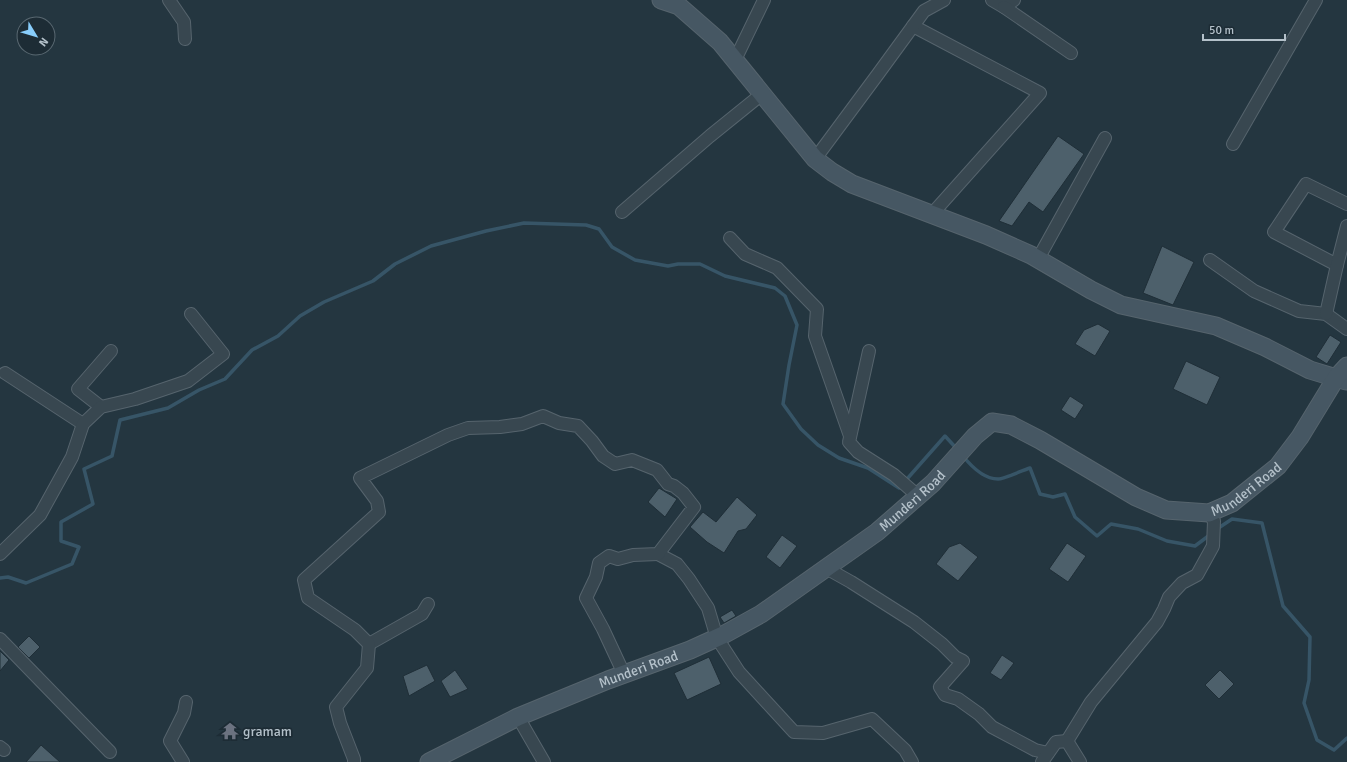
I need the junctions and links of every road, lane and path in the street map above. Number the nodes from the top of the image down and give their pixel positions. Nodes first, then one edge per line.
1 (169, 0) edge
2 (661, 0) edge
3 (764, 0) edge
4 (944, 0) edge
5 (992, 0) edge
6 (1316, 0) edge
7 (1009, 3) edge
8 (913, 26) junction
9 (185, 39) dead end
10 (1071, 53) dead end
11 (735, 60) junction
12 (762, 94) junction
13 (1105, 138) dead end
14 (1233, 144) dead end
15 (815, 159) junction
16 (1347, 204) edge
17 (622, 212) dead end
18 (932, 214) junction
19 (1347, 226) edge
20 (730, 238) dead end
21 (1038, 259) junction
22 (1210, 260) dead end
23 (1337, 264) junction
24 (191, 314) dead end
25 (1326, 314) junction
26 (1347, 329) edge
27 (111, 351) dead end
28 (869, 351) dead end
29 (5, 373) dead end
30 (1343, 375) edge
31 (101, 407) junction
32 (83, 424) junction
33 (850, 436) junction
34 (914, 492) junction
35 (1209, 513) junction
36 (0, 554) edge
37 (658, 554) junction
38 (826, 568) junction
39 (428, 604) dead end
40 (717, 638) junction
41 (0, 639) edge
42 (369, 644) junction
43 (624, 674) junction
44 (186, 702) dead end
45 (518, 717) junction
46 (1067, 741) junction
47 (110, 752) dead end
48 (1045, 758) edge
49 (183, 762) edge
50 (354, 762) edge
51 (429, 762) edge
52 (544, 762) edge
53 (912, 762) edge
54 (1080, 762) edge

1 - 9 street
2 - 11 main road
3 - 11 street
4 - 8 street
5 - 7 street
6 - 14 street
7 - 10 street
8 - 15 street
8 - 18 street
11 - 12 main road
12 - 15 main road
12 - 17 street
13 - 21 street
15 - 18 main road
16 - 23 street
18 - 21 main road
19 - 23 street
20 - 33 street
21 - 30 main road
22 - 25 street
23 - 25 street
24 - 31 street
25 - 26 street
27 - 31 street
28 - 33 street
29 - 32 street
30 - 35 main road, Munderi Road
31 - 32 street
32 - 36 street
33 - 34 street
34 - 35 main road, Munderi Road
34 - 38 main road, Munderi Road
35 - 46 street
37 - 40 street
37 - 42 street
37 - 43 street
38 - 40 main road, Munderi Road
38 - 48 street
39 - 42 street
40 - 43 main road, Munderi Road
40 - 53 street
41 - 47 street
42 - 50 street
43 - 45 main road, Munderi Road
44 - 49 street
45 - 51 main road, Munderi Road
45 - 52 street
46 - 48 street
46 - 54 street

